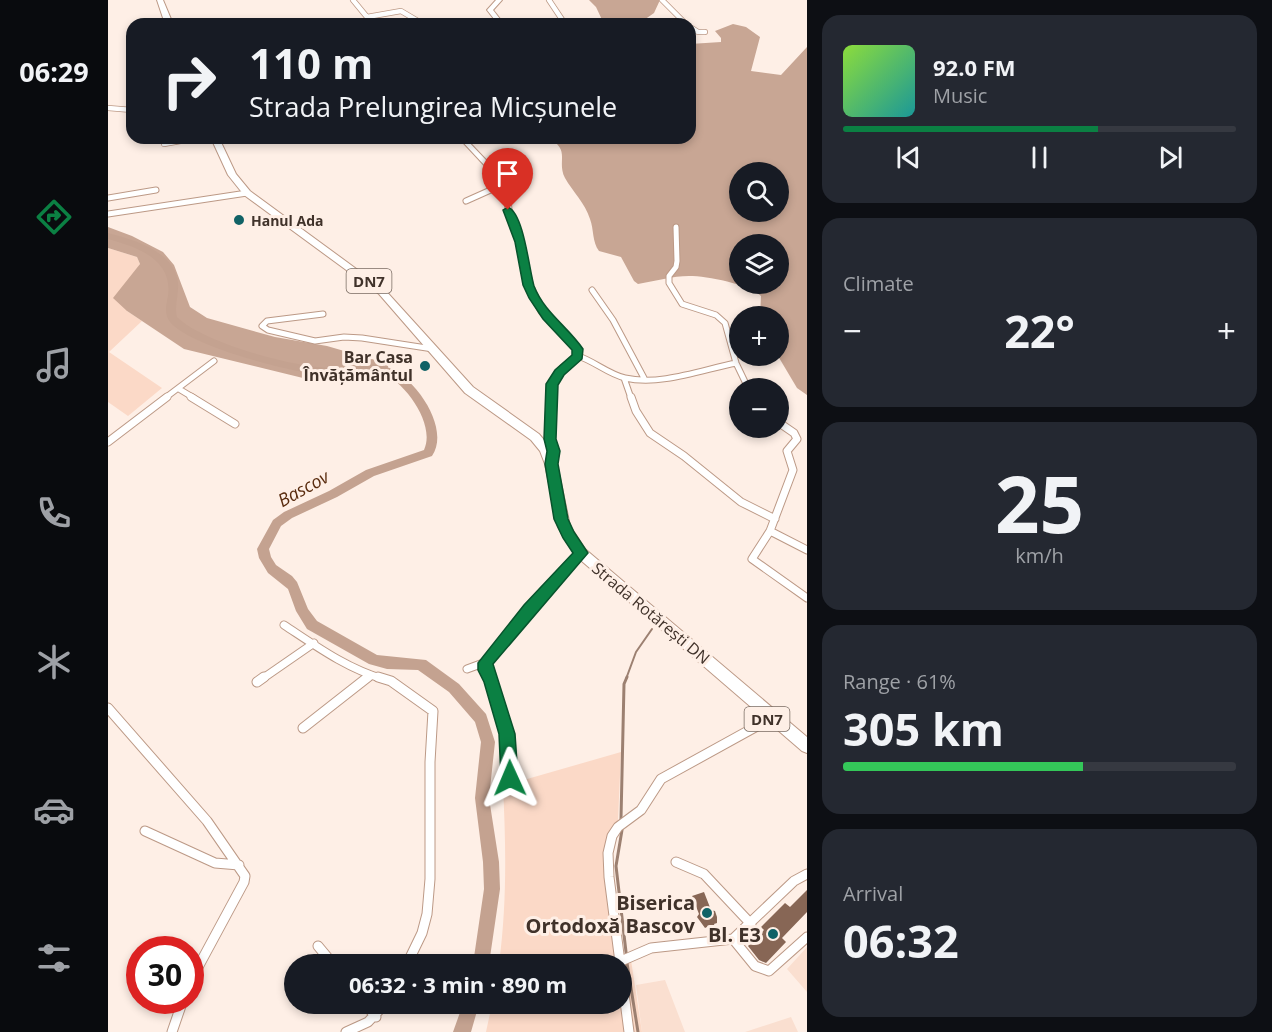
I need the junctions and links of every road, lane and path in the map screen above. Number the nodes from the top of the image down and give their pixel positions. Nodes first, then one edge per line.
1 (160, 0) edge
2 (353, 0) edge
3 (499, 0) edge
4 (549, 0) edge
5 (662, 0) edge
6 (167, 18) edge
7 (416, 18) edge
8 (496, 18) edge
9 (561, 18) edge
10 (680, 18) edge
11 (696, 29) edge
12 (705, 32) dead end
13 (108, 108) edge
14 (126, 110) edge
15 (218, 144) edge
16 (467, 144) edge
17 (504, 184) junction
18 (156, 190) dead end
19 (248, 193) junction
20 (108, 198) edge
21 (466, 201) dead end
22 (110, 207) dead end
23 (115, 213) junction
24 (108, 214) edge
25 (676, 227) dead end
26 (592, 290) dead end
27 (323, 314) dead end
28 (729, 332) edge
29 (433, 349) junction
30 (578, 356) junction
31 (214, 361) dead end
32 (729, 365) edge
33 (624, 378) junction
34 (644, 378) junction
35 (179, 389) junction
36 (235, 424) dead end
37 (789, 430) edge
38 (535, 437) junction
39 (550, 439) junction
40 (108, 442) edge
41 (551, 464) junction
42 (775, 519) junction
43 (770, 531) junction
44 (807, 550) edge
45 (581, 553) junction
46 (807, 598) edge
47 (284, 625) dead end
48 (314, 643) junction
49 (486, 663) junction
50 (467, 669) dead end
51 (371, 675) junction
52 (731, 680) junction
53 (257, 682) dead end
54 (108, 708) edge
55 (768, 720) junction
56 (303, 728) dead end
57 (807, 735) edge
58 (807, 746) edge
59 (807, 755) edge
60 (510, 778) dead end
61 (146, 831) dead end
62 (676, 862) dead end
63 (239, 865) junction
64 (807, 874) edge
65 (751, 924) junction
66 (807, 937) edge
67 (733, 939) junction
68 (318, 946) dead end
69 (325, 954) edge
70 (412, 954) edge
71 (620, 954) edge
72 (204, 955) edge
73 (632, 956) edge
74 (178, 1014) edge
75 (373, 1014) edge
76 (378, 1014) edge
77 (627, 1014) edge
78 (376, 1017) junction
79 (172, 1032) edge
80 (346, 1032) edge
81 (629, 1032) edge

1 - 6 highway
2 - 7 street
3 - 8 street
4 - 9 street
5 - 10 street
11 - 12 street
13 - 14 street
15 - 19 highway, DN7
16 - 17 street
17 - 21 street
17 - 30 street
18 - 20 street
19 - 23 street
19 - 29 highway, Strada Rotărești DN / DN7
22 - 23 street
23 - 24 street
25 - 28 street
26 - 34 street
27 - 29 street
29 - 38 highway, Strada Rotărești DN / DN7
30 - 33 street
30 - 39 street
31 - 35 street
32 - 34 street
33 - 34 street
33 - 42 street
35 - 36 street
35 - 40 street
37 - 42 street
38 - 39 street
38 - 41 highway, Strada Rotărești DN / DN7
39 - 41 street
41 - 45 highway, Strada Rotărești DN / DN7
42 - 43 street
43 - 44 street
43 - 46 street
45 - 49 street
45 - 52 highway, Strada Rotărești DN / DN7
47 - 48 street
48 - 51 street
48 - 53 street
49 - 50 street
49 - 60 street
51 - 56 street
51 - 70 street
52 - 55 highway, DN7
52 - 57 highway, DN7
52 - 58 highway, DN7
54 - 63 street
55 - 59 highway, DN7
55 - 71 street
61 - 63 street
62 - 65 street
63 - 72 street
64 - 65 street
65 - 67 street
66 - 67 street
67 - 73 street
68 - 69 street
74 - 79 street
75 - 78 street
76 - 78 street
77 - 81 street
78 - 80 street

